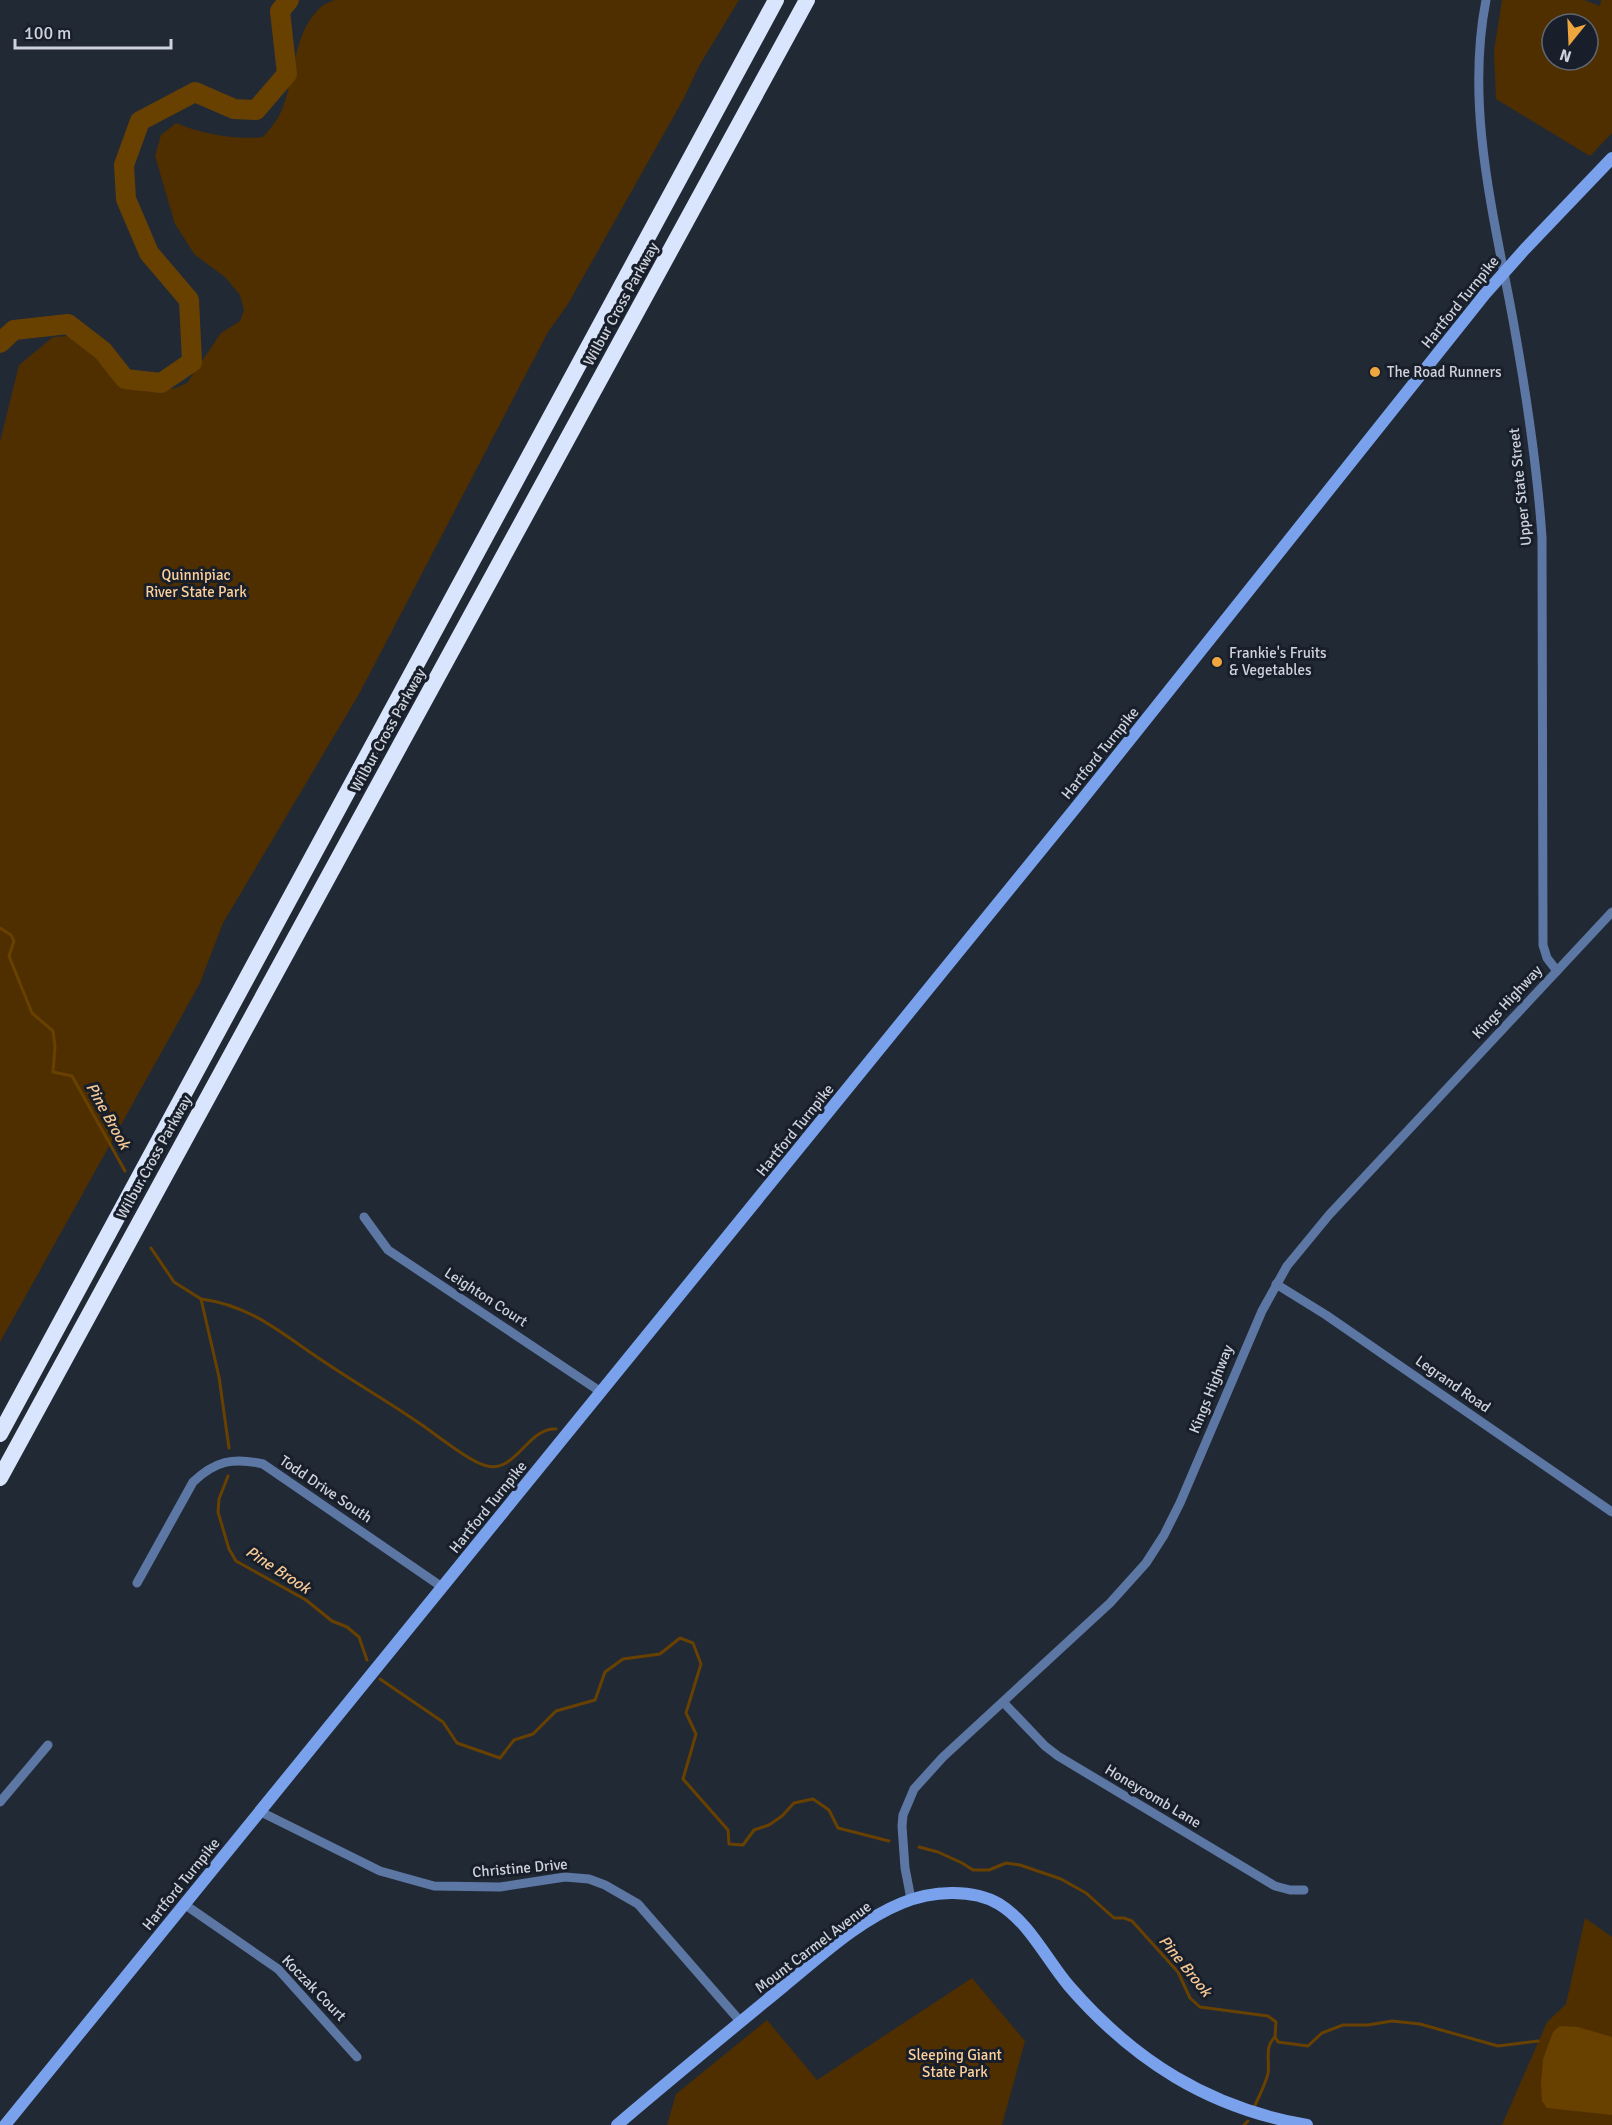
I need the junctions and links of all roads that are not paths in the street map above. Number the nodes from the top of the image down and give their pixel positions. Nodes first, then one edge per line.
1 (776, 0) edge
2 (807, 0) edge
3 (1486, 0) edge
4 (1612, 158) edge
5 (1504, 272) junction
6 (1612, 912) edge
7 (1557, 971) junction
8 (364, 1217) dead end
9 (1276, 1284) junction
10 (602, 1392) junction
11 (0, 1434) edge
12 (0, 1478) edge
13 (1612, 1512) edge
14 (136, 1583) dead end
15 (442, 1587) junction
16 (1003, 1702) junction
17 (48, 1745) dead end
18 (0, 1802) edge
19 (259, 1811) junction
20 (1304, 1890) dead end
21 (911, 1899) junction
22 (184, 1904) junction
23 (740, 2021) junction
24 (357, 2056) dead end
25 (5, 2125) edge
26 (616, 2125) edge
27 (1307, 2125) edge

1 - 11 highway, Wilbur Cross Parkway
2 - 12 highway, Wilbur Cross Parkway
3 - 5 street, Upper State Street
4 - 5 main road, Hartford Turnpike
5 - 7 street, Upper State Street
5 - 10 main road, Hartford Turnpike
6 - 7 street, Kings Highway
7 - 9 street, Kings Highway
8 - 10 street, Leighton Court
9 - 13 street, Legrand Road
9 - 16 street, Kings Highway
10 - 15 main road, Hartford Turnpike
14 - 15 street, Todd Drive South
15 - 19 main road, Hartford Turnpike
16 - 20 street, Honeycomb Lane
16 - 21 street, Kings Highway
17 - 18 street
19 - 22 main road, Hartford Turnpike
19 - 23 street, Christine Drive
21 - 23 main road, Mount Carmel Avenue
21 - 27 main road, Mount Carmel Avenue
22 - 24 street, Koczak Court
22 - 25 main road, Hartford Turnpike
23 - 26 main road, Mount Carmel Avenue

